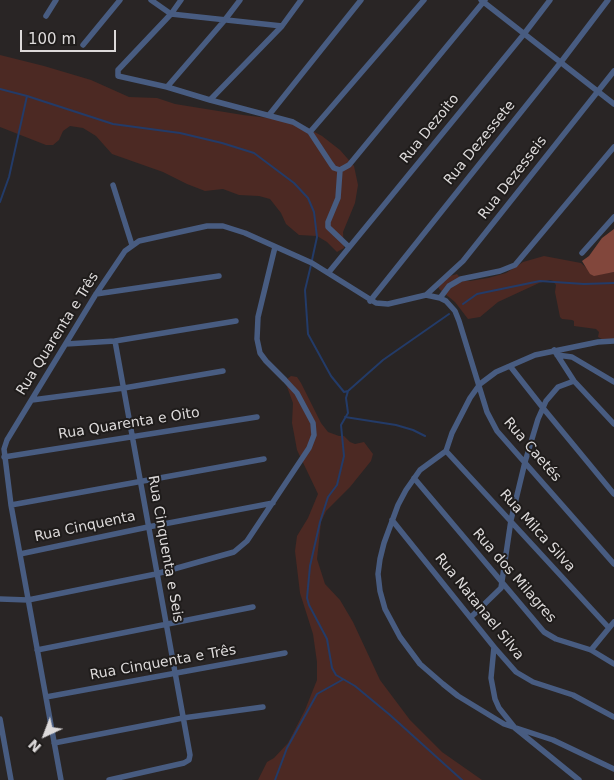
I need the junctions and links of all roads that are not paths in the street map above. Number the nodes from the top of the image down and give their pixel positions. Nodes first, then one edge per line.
1 (56, 0) edge
2 (120, 0) edge
3 (151, 0) edge
4 (181, 0) edge
5 (240, 0) edge
6 (301, 0) edge
7 (361, 0) edge
8 (424, 0) edge
9 (550, 0) edge
10 (608, 0) edge
11 (483, 1) edge
12 (171, 14) junction
13 (46, 16) dead end
14 (224, 21) junction
15 (282, 26) junction
16 (524, 34) junction
17 (83, 45) dead end
18 (561, 62) junction
19 (614, 70) edge
20 (167, 87) junction
21 (598, 92) junction
22 (210, 100) junction
23 (614, 104) edge
24 (268, 115) junction
25 (310, 132) junction
26 (614, 147) edge
27 (340, 170) junction
28 (113, 185) dead end
29 (614, 218) edge
30 (132, 244) junction
31 (275, 247) junction
32 (349, 247) junction
33 (582, 253) dead end
34 (329, 272) junction
35 (219, 276) dead end
36 (96, 294) junction
37 (426, 295) junction
38 (440, 298) junction
39 (370, 300) junction
40 (236, 321) dead end
41 (115, 341) junction
42 (614, 341) edge
43 (66, 344) junction
44 (555, 352) junction
45 (510, 366) junction
46 (223, 371) dead end
47 (574, 381) junction
48 (614, 382) edge
49 (480, 384) junction
50 (124, 388) junction
51 (32, 400) junction
52 (543, 408) junction
53 (257, 417) dead end
54 (614, 424) edge
55 (132, 436) junction
56 (446, 451) junction
57 (4, 457) junction
58 (264, 459) dead end
59 (525, 462) junction
60 (414, 478) junction
61 (141, 483) junction
62 (614, 494) edge
63 (273, 502) junction
64 (10, 505) junction
65 (392, 520) junction
66 (511, 520) junction
67 (148, 527) junction
68 (20, 554) junction
69 (614, 564) edge
70 (156, 574) junction
71 (502, 583) junction
72 (0, 599) edge
73 (28, 600) junction
74 (253, 607) dead end
75 (471, 618) junction
76 (614, 622) edge
77 (166, 624) junction
78 (609, 628) junction
79 (494, 647) junction
80 (37, 650) junction
81 (592, 650) junction
82 (285, 653) dead end
83 (614, 664) edge
84 (175, 673) junction
85 (46, 697) junction
86 (263, 707) dead end
87 (614, 717) edge
88 (183, 718) junction
89 (0, 719) edge
90 (515, 728) junction
91 (54, 743) junction
92 (614, 770) edge
93 (11, 780) edge
94 (61, 780) edge
95 (109, 780) edge
96 (579, 780) edge

1 - 13 street
2 - 17 street
3 - 12 street
4 - 12 street
5 - 14 street
6 - 15 street
7 - 24 street
8 - 25 street
9 - 16 street, Rua Dezoito
10 - 18 street, Rua Dezessete
11 - 16 street
11 - 27 street
12 - 14 street
12 - 20 street
14 - 15 street
14 - 20 street
15 - 22 street
16 - 18 street
16 - 32 street, Rua Dezoito
18 - 21 street
18 - 39 street, Rua Dezessete
19 - 21 street, Rua Dezesseis
20 - 22 street
21 - 23 street
21 - 37 street, Rua Dezesseis
22 - 24 street
24 - 25 street
25 - 27 street
26 - 38 street
27 - 32 street
28 - 30 street
29 - 33 street
30 - 31 street
30 - 36 street, Rua Quarenta e Três
31 - 34 street
31 - 63 street
32 - 34 street, Rua Dezoito
34 - 39 street
35 - 36 street
36 - 43 street, Rua Quarenta e Três
37 - 38 street
37 - 39 street
38 - 49 street, Rua Caetés
40 - 41 street
41 - 43 street
41 - 50 street, Rua Cinquenta e Seis
42 - 44 street
43 - 51 street, Rua Quarenta e Três
44 - 45 street
44 - 47 street
44 - 48 street
45 - 49 street
45 - 52 street
46 - 50 street
47 - 52 street
47 - 54 street
49 - 56 street
49 - 59 street, Rua Caetés
50 - 51 street
50 - 55 street, Rua Cinquenta e Seis
51 - 57 street, Rua Quarenta e Três
52 - 59 street
52 - 62 street
53 - 55 street, Rua Quarenta e Oito
55 - 57 street, Rua Quarenta e Oito
55 - 61 street, Rua Cinquenta e Seis
56 - 60 street
56 - 66 street, Rua Milca Silva
57 - 64 street, Rua Quarenta e Três
58 - 61 street
59 - 66 street
59 - 69 street, Rua Caetés
60 - 65 street
60 - 71 street, Rua dos Milagres
61 - 64 street
61 - 67 street, Rua Cinquenta e Seis
63 - 67 street, Rua Cinquenta
63 - 70 street
64 - 68 street, Rua Quarenta e Três
65 - 75 street, Rua Natanael Silva
65 - 90 street
66 - 71 street
66 - 78 street, Rua Milca Silva
67 - 68 street, Rua Cinquenta
67 - 70 street, Rua Cinquenta e Seis
68 - 73 street, Rua Quarenta e Três
70 - 73 street
70 - 77 street, Rua Cinquenta e Seis
71 - 75 street
71 - 81 street, Rua dos Milagres
72 - 73 street
73 - 80 street, Rua Quarenta e Três
74 - 77 street
75 - 79 street, Rua Natanael Silva
76 - 78 street
77 - 80 street
77 - 84 street, Rua Cinquenta e Seis
78 - 81 street
79 - 87 street, Rua Natanael Silva
79 - 90 street
80 - 85 street, Rua Quarenta e Três
81 - 83 street, Rua dos Milagres
82 - 84 street, Rua Cinquenta e Três
84 - 85 street, Rua Cinquenta e Três
84 - 88 street, Rua Cinquenta e Seis
85 - 91 street, Rua Quarenta e Três
86 - 88 street
88 - 91 street
88 - 95 street, Rua Cinquenta e Seis
89 - 93 street
90 - 92 street
90 - 96 street
91 - 94 street, Rua Quarenta e Três

